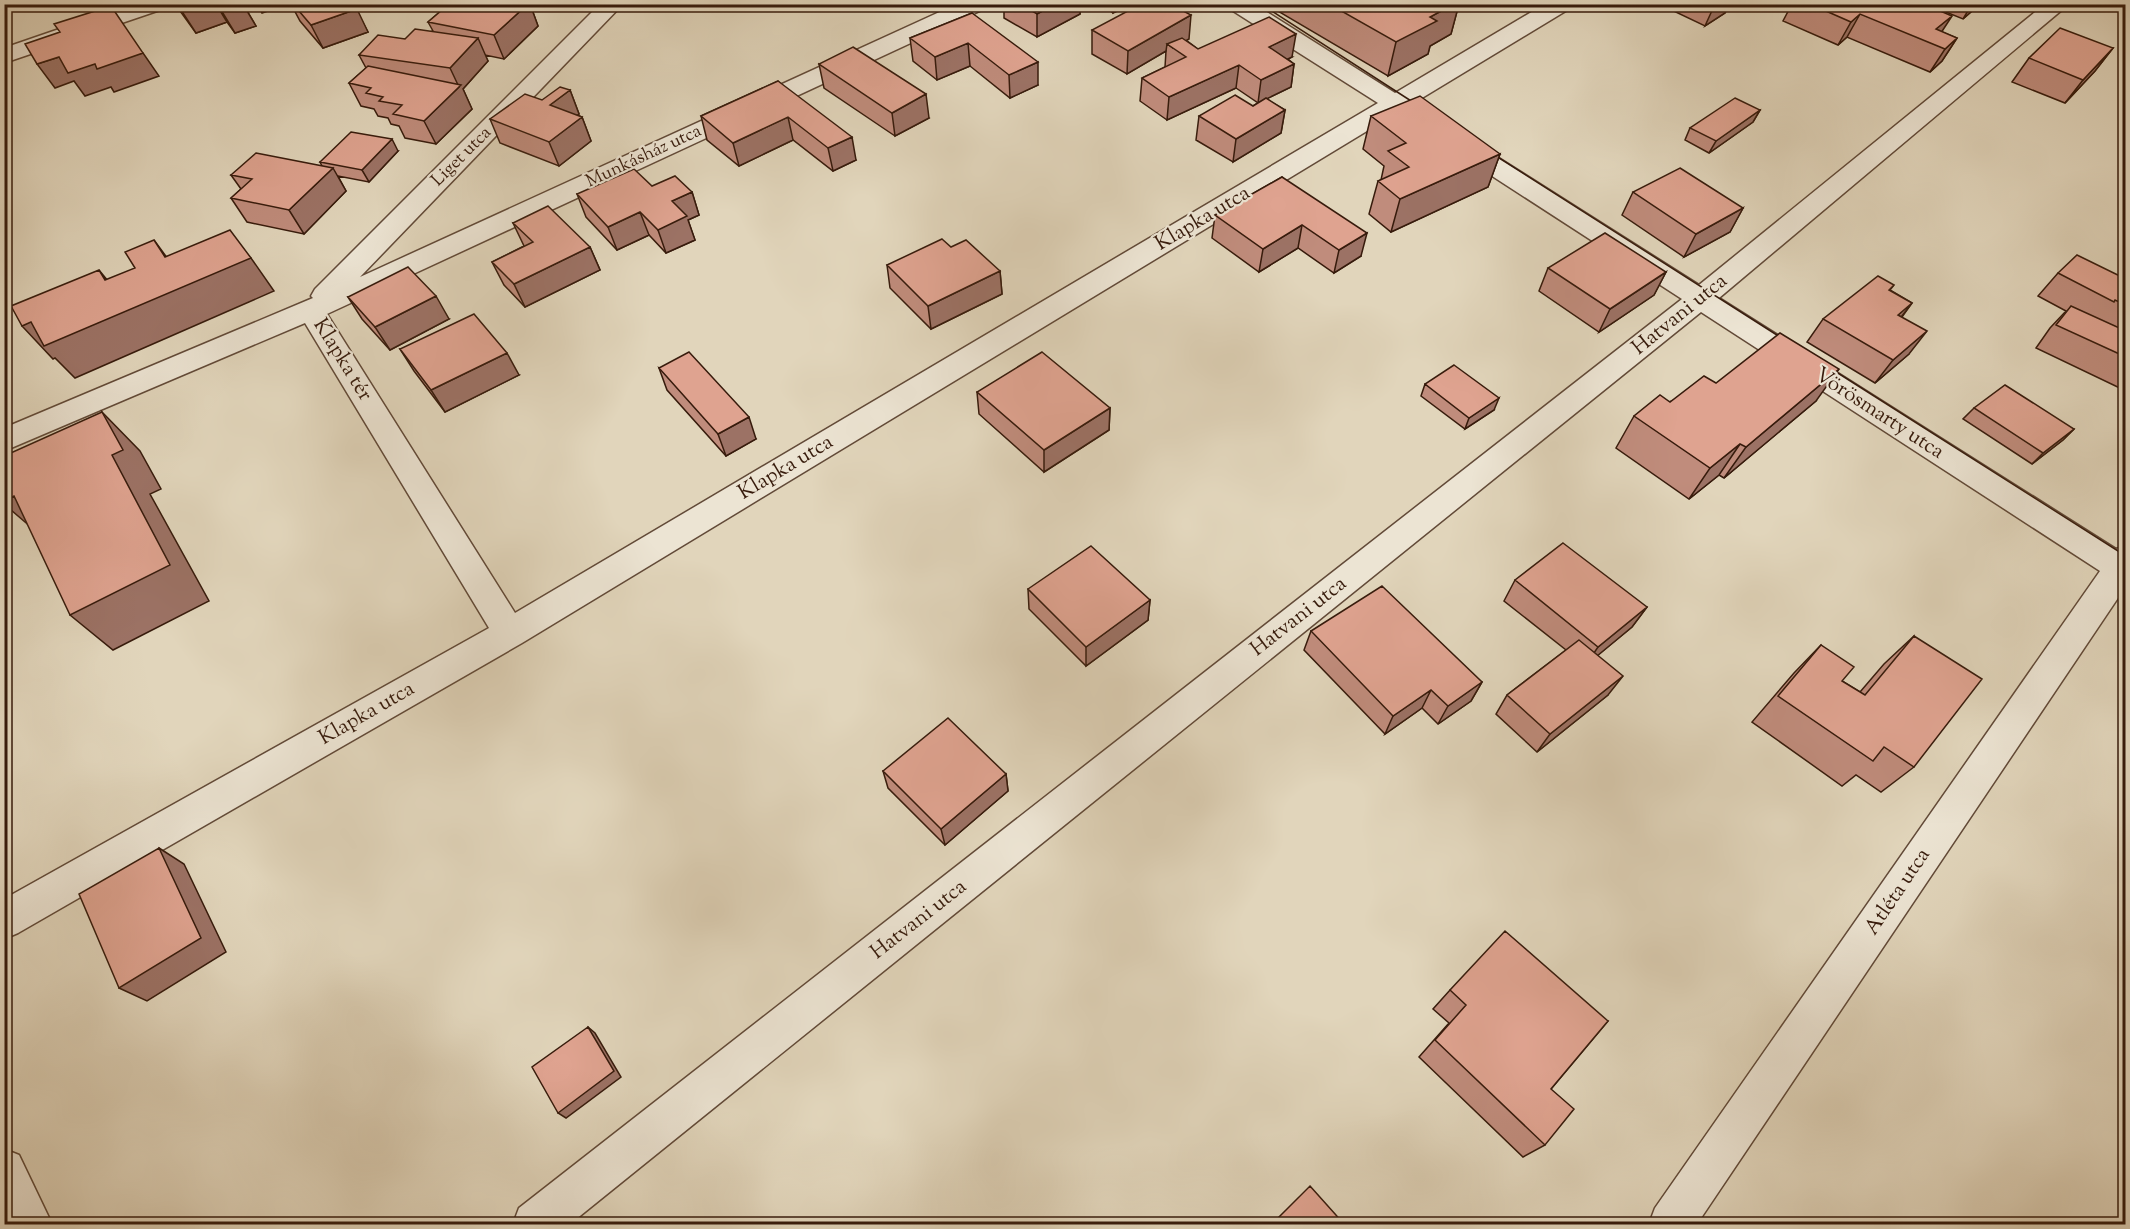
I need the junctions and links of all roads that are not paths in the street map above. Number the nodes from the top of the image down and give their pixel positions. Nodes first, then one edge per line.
1 (154, 4) edge
2 (613, 4) edge
3 (976, 4) edge
4 (1238, 4) edge
5 (1561, 4) edge
6 (2059, 4) edge
7 (4, 56) edge
8 (1397, 104) junction
9 (1699, 299) junction
10 (311, 310) junction
11 (4, 440) edge
12 (2123, 567) edge
13 (510, 633) junction
14 (4, 920) edge
15 (4, 1170) edge
16 (30, 1224) edge
17 (535, 1224) edge
18 (1671, 1224) edge

1 - 7 street
2 - 10 street, Liget utca
3 - 10 street, Munkásház utca
4 - 8 street, Vörösmarty utca
5 - 8 street, Klapka utca
6 - 9 street, Hatvani utca
8 - 9 street, Vörösmarty utca
8 - 13 street, Klapka utca
9 - 12 street, Vörösmarty utca
9 - 17 street, Hatvani utca
10 - 11 street, Klapka tér
10 - 13 street, Klapka tér
12 - 18 street, Atléta utca
13 - 14 street, Klapka utca
15 - 16 street

